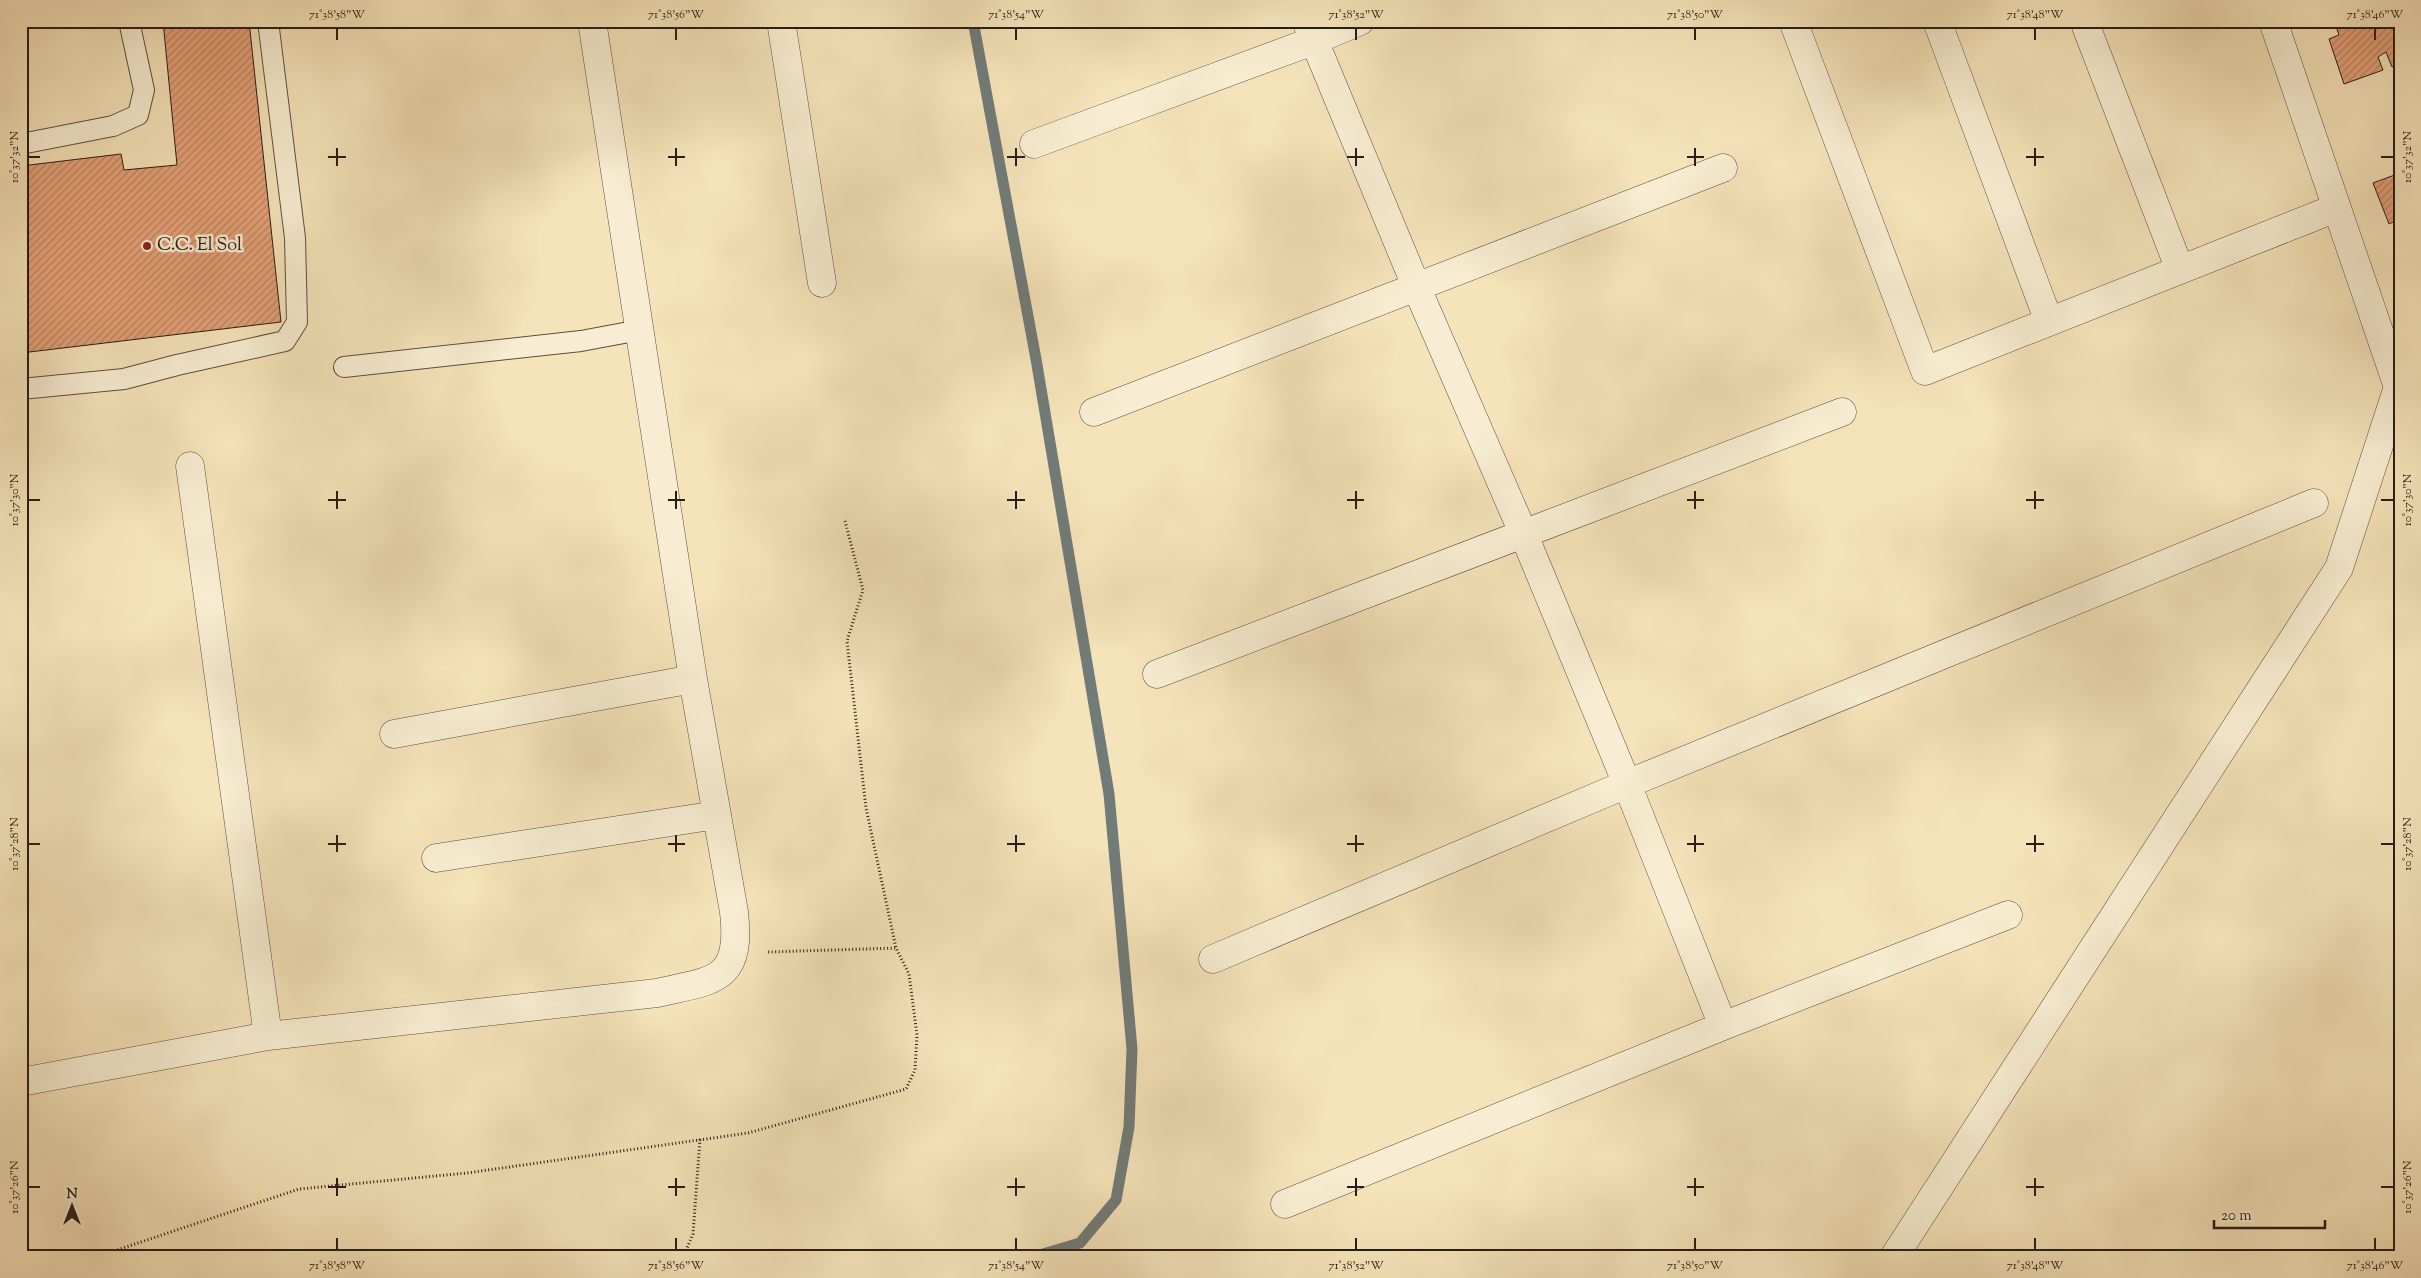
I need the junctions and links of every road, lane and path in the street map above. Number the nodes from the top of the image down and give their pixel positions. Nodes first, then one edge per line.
1 (129, 21) edge
2 (268, 21) edge
3 (592, 21) edge
4 (781, 21) edge
5 (1360, 21) edge
6 (1793, 21) edge
7 (1938, 21) edge
8 (2084, 21) edge
9 (2273, 21) edge
10 (1309, 31) edge
11 (21, 144) edge
12 (1034, 144) dead end
13 (1723, 168) dead end
14 (2336, 208) junction
15 (2180, 270) junction
16 (822, 283) dead end
17 (1416, 286) junction
18 (2049, 322) junction
19 (640, 330) junction
20 (344, 367) dead end
21 (2399, 387) edge
22 (21, 389) edge
23 (1094, 412) dead end
24 (1842, 412) dead end
25 (190, 466) dead end
26 (2314, 503) dead end
27 (845, 521) dead end
28 (1524, 536) junction
29 (1158, 674) dead end
30 (694, 679) junction
31 (394, 734) dead end
32 (1627, 784) junction
33 (717, 815) junction
34 (436, 858) dead end
35 (2008, 915) dead end
36 (896, 948) junction
37 (734, 953) junction
38 (1213, 959) dead end
39 (1723, 1026) junction
40 (268, 1036) junction
41 (21, 1082) edge
42 (700, 1139) junction
43 (1285, 1204) dead end
44 (110, 1257) edge
45 (683, 1257) edge
46 (1894, 1257) edge

1 - 11 lane
2 - 22 lane
3 - 19 street
4 - 16 street
5 - 10 street
6 - 18 street
7 - 18 street
8 - 15 street
9 - 14 street
10 - 12 street
10 - 17 street
13 - 17 street
14 - 15 street
14 - 21 street
15 - 18 street
17 - 23 street
17 - 28 street
19 - 20 lane
19 - 30 street
21 - 46 street
24 - 28 street
25 - 40 street
26 - 32 street
27 - 36 path
28 - 29 street
28 - 32 street
30 - 31 street
30 - 33 street
32 - 38 street
32 - 39 street
33 - 34 street
33 - 37 street
35 - 39 street
36 - 37 path
36 - 42 path
37 - 40 street
39 - 43 street
40 - 41 street
42 - 44 path
42 - 45 path

